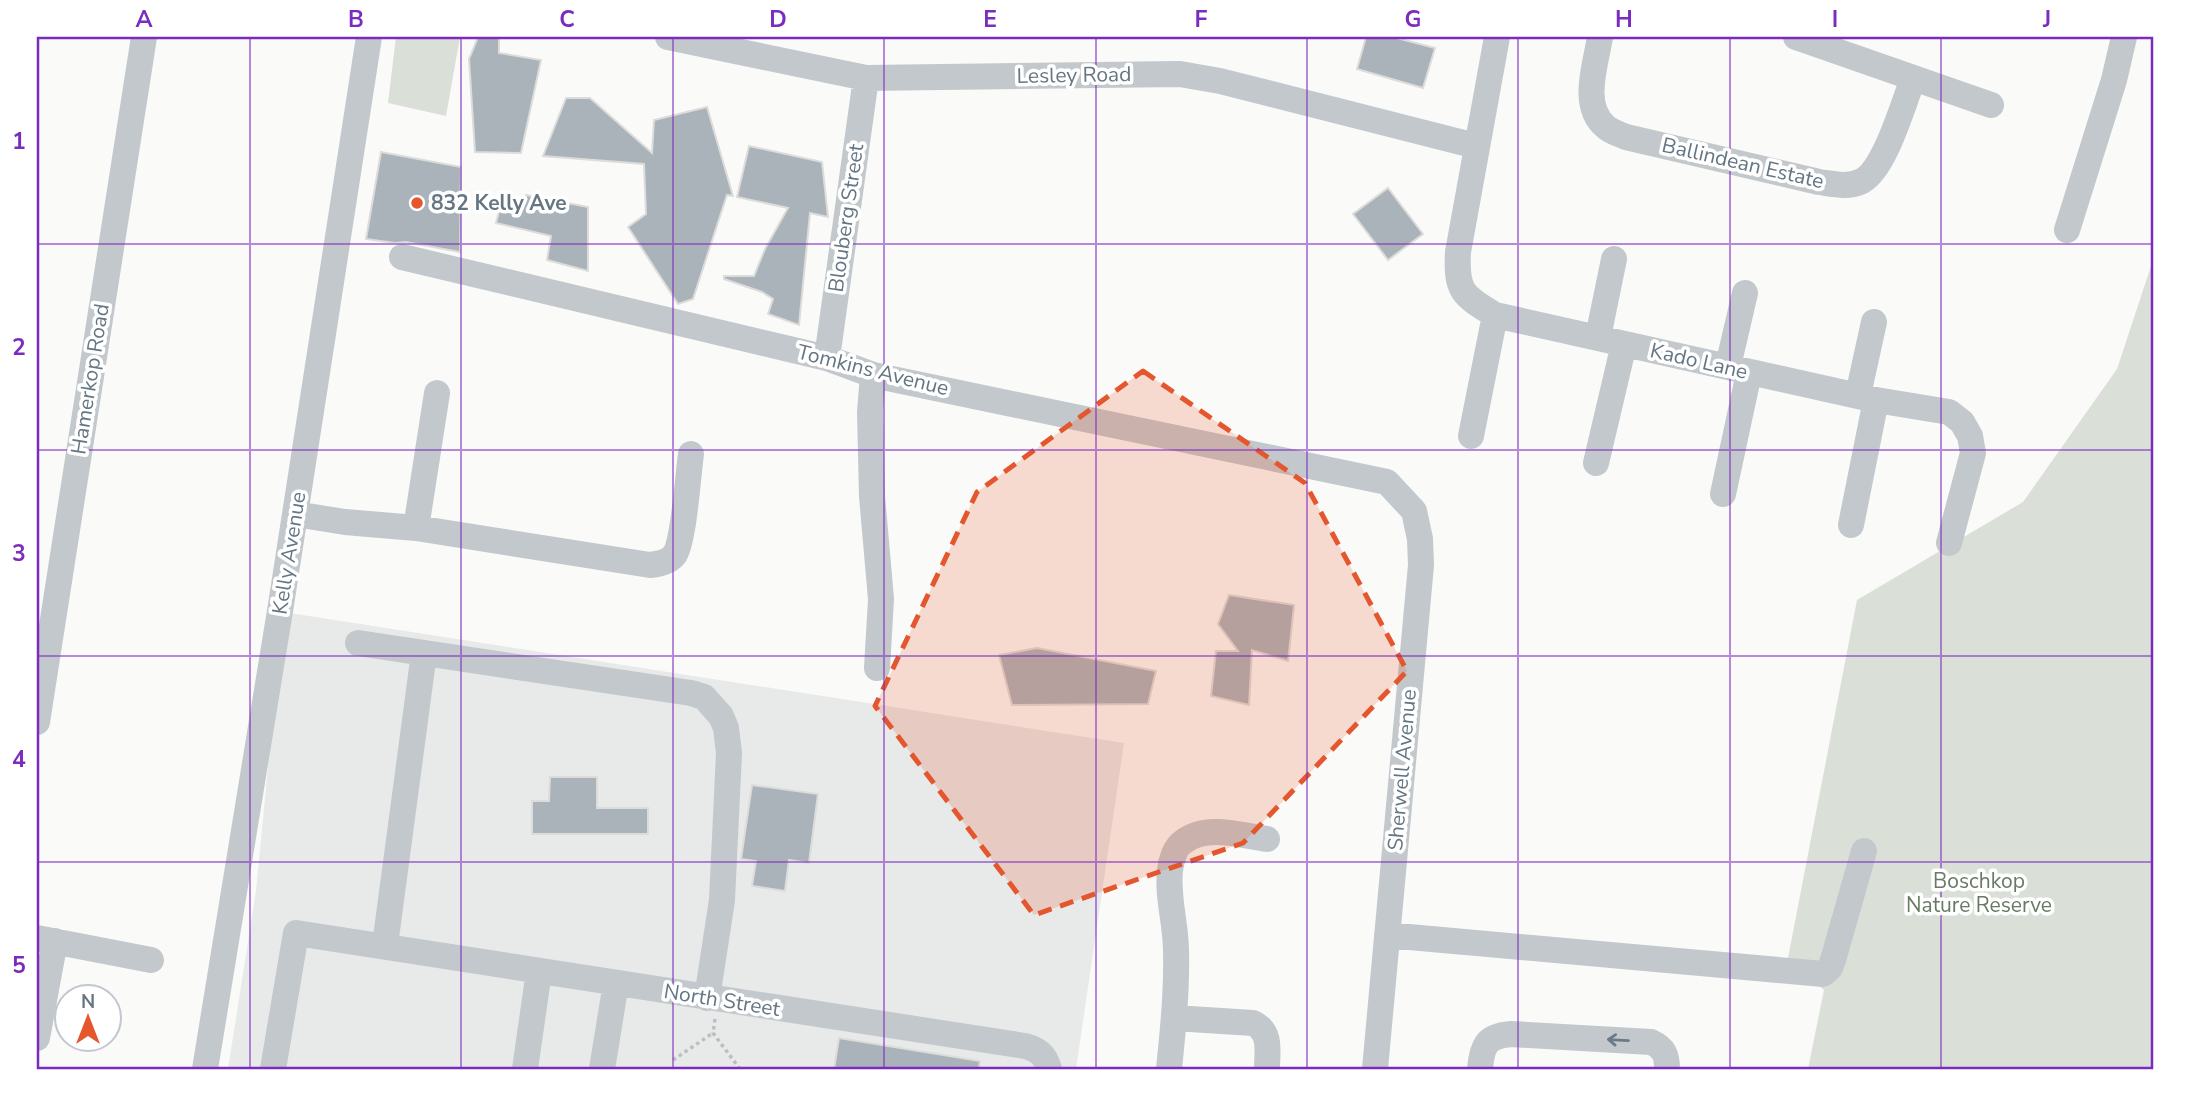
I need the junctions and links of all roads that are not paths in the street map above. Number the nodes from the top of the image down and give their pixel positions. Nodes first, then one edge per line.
1 (144, 37) edge
2 (668, 37) edge
3 (1497, 37) edge
4 (1600, 37) edge
5 (1796, 37) edge
6 (2124, 37) edge
7 (366, 43) edge
8 (866, 78) junction
9 (1913, 79) junction
10 (1991, 105) dead end
11 (1476, 146) junction
12 (2067, 230) dead end
13 (402, 257) dead end
14 (1614, 259) dead end
15 (1745, 293) dead end
16 (1495, 315) junction
17 (1874, 322) dead end
18 (1598, 337) junction
19 (1624, 344) junction
20 (827, 358) junction
21 (1738, 370) junction
22 (873, 375) junction
23 (437, 393) dead end
24 (1867, 398) junction
25 (1471, 436) dead end
26 (691, 454) dead end
27 (1596, 463) dead end
28 (1387, 482) joint
29 (1723, 494) dead end
30 (295, 514) junction
31 (1851, 525) dead end
32 (416, 528) junction
33 (1948, 543) dead end
34 (358, 643) dead end
35 (424, 653) junction
36 (877, 668) dead end
37 (37, 716) edge
38 (1266, 839) dead end
39 (1864, 851) dead end
40 (1387, 935) junction
41 (46, 940) edge
42 (384, 945) junction
43 (151, 960) dead end
44 (539, 971) junction
45 (616, 983) junction
46 (712, 998) junction
47 (1174, 1018) junction
48 (37, 1038) edge
49 (205, 1069) edge
50 (273, 1069) edge
51 (525, 1069) edge
52 (602, 1069) edge
53 (1049, 1069) edge
54 (1169, 1069) edge
55 (1267, 1069) edge
56 (1375, 1069) edge
57 (1480, 1069) edge
58 (1667, 1069) edge

1 - 37 street, Hamerkop Road
2 - 8 street, Lesley Road
3 - 11 street
4 - 9 street, Ballindean Estate
5 - 9 street
6 - 12 street
7 - 30 street, Kelly Avenue
8 - 11 street, Lesley Road
8 - 20 street, Blouberg Street
9 - 10 street
11 - 16 street, Kado Lane
13 - 20 street, Tomkins Avenue
14 - 18 street
15 - 21 street
16 - 18 street, Kado Lane
16 - 25 street
17 - 24 street
18 - 19 street, Kado Lane
19 - 21 street, Kado Lane
19 - 27 street
20 - 22 street, Tomkins Avenue
21 - 24 street, Kado Lane
21 - 29 street
22 - 28 street, Tomkins Avenue
22 - 36 street
23 - 32 street
24 - 31 street
24 - 33 street, Kado Lane
26 - 32 street
28 - 40 street, Sherwell Avenue
30 - 32 street
30 - 49 street, Kelly Avenue
34 - 35 street
35 - 42 street
35 - 46 street
38 - 47 street
39 - 40 street
40 - 56 street, Sherwell Avenue
41 - 43 street
41 - 48 street
42 - 44 street, North Street
42 - 50 street, North Street
44 - 45 street, North Street
44 - 51 street
45 - 46 street, North Street
45 - 52 street
46 - 53 street, North Street
47 - 54 street
47 - 55 street
58 -> 57 street

